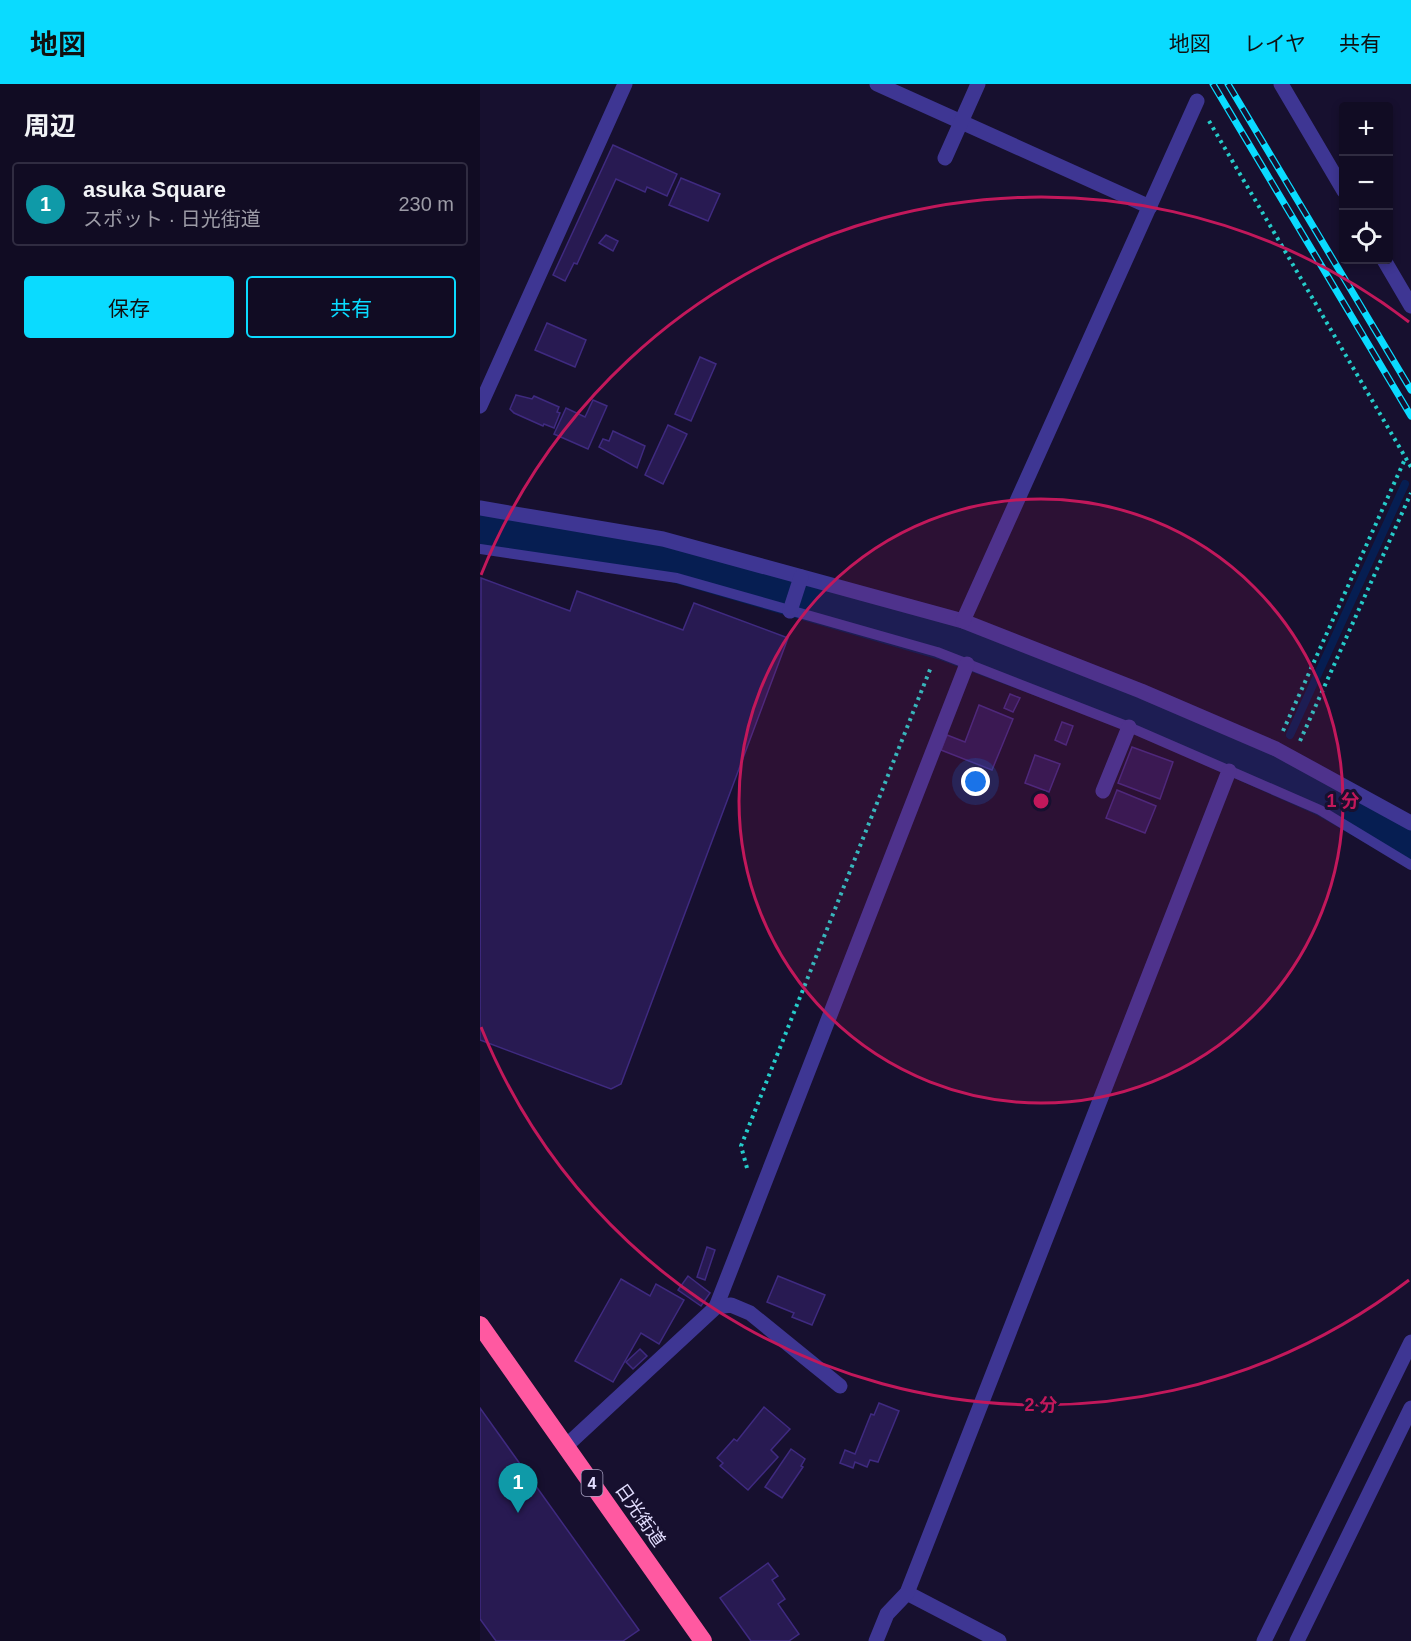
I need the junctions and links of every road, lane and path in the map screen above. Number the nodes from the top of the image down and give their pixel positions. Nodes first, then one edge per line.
1 (625, 84) edge
2 (877, 84) edge
3 (978, 84) edge
4 (1281, 84) edge
5 (1197, 101) joint
6 (961, 122) junction
7 (945, 158) dead end
8 (1339, 182) edge
9 (1150, 207) junction
10 (1386, 264) edge
11 (1411, 306) edge
12 (480, 406) edge
13 (1406, 458) junction
14 (1411, 467) edge
15 (1411, 493) edge
16 (480, 508) edge
17 (480, 549) edge
18 (801, 577) junction
19 (790, 611) junction
20 (963, 621) junction
21 (937, 652) junction
22 (968, 664) junction
23 (1129, 727) junction
24 (1275, 749) junction
25 (1292, 758) junction
26 (1229, 771) junction
27 (1103, 791) dead end
28 (1411, 823) edge
29 (1411, 866) edge
30 (764, 1186) junction
31 (716, 1307) junction
32 (481, 1327) edge
33 (1411, 1342) edge
34 (840, 1386) dead end
35 (1411, 1408) edge
36 (566, 1446) junction
37 (907, 1593) junction
38 (703, 1641) edge
39 (876, 1641) edge
40 (999, 1641) edge
41 (1264, 1641) edge
42 (1297, 1641) edge

1 - 12 street
2 - 6 street
3 - 6 street
4 - 8 street
5 - 9 street
5 - 13 path
6 - 7 street
6 - 9 street
9 - 20 street
10 - 11 street
13 - 14 path
13 - 24 path
15 - 25 path
16 - 18 street
17 - 19 lane
18 - 19 street
18 - 20 street
19 - 21 lane
20 - 24 street
21 - 22 lane
21 - 30 path
22 - 23 lane
22 - 30 street
23 - 26 lane
23 - 27 street
24 - 25 street
25 - 28 street
26 - 29 lane
26 - 37 street
30 - 31 street
31 - 34 street
31 - 36 street
32 - 36 highway, 日光街道 / 4
33 - 41 street
35 - 42 street
36 - 38 highway, 日光街道 / 4
37 - 39 street
37 - 40 street

